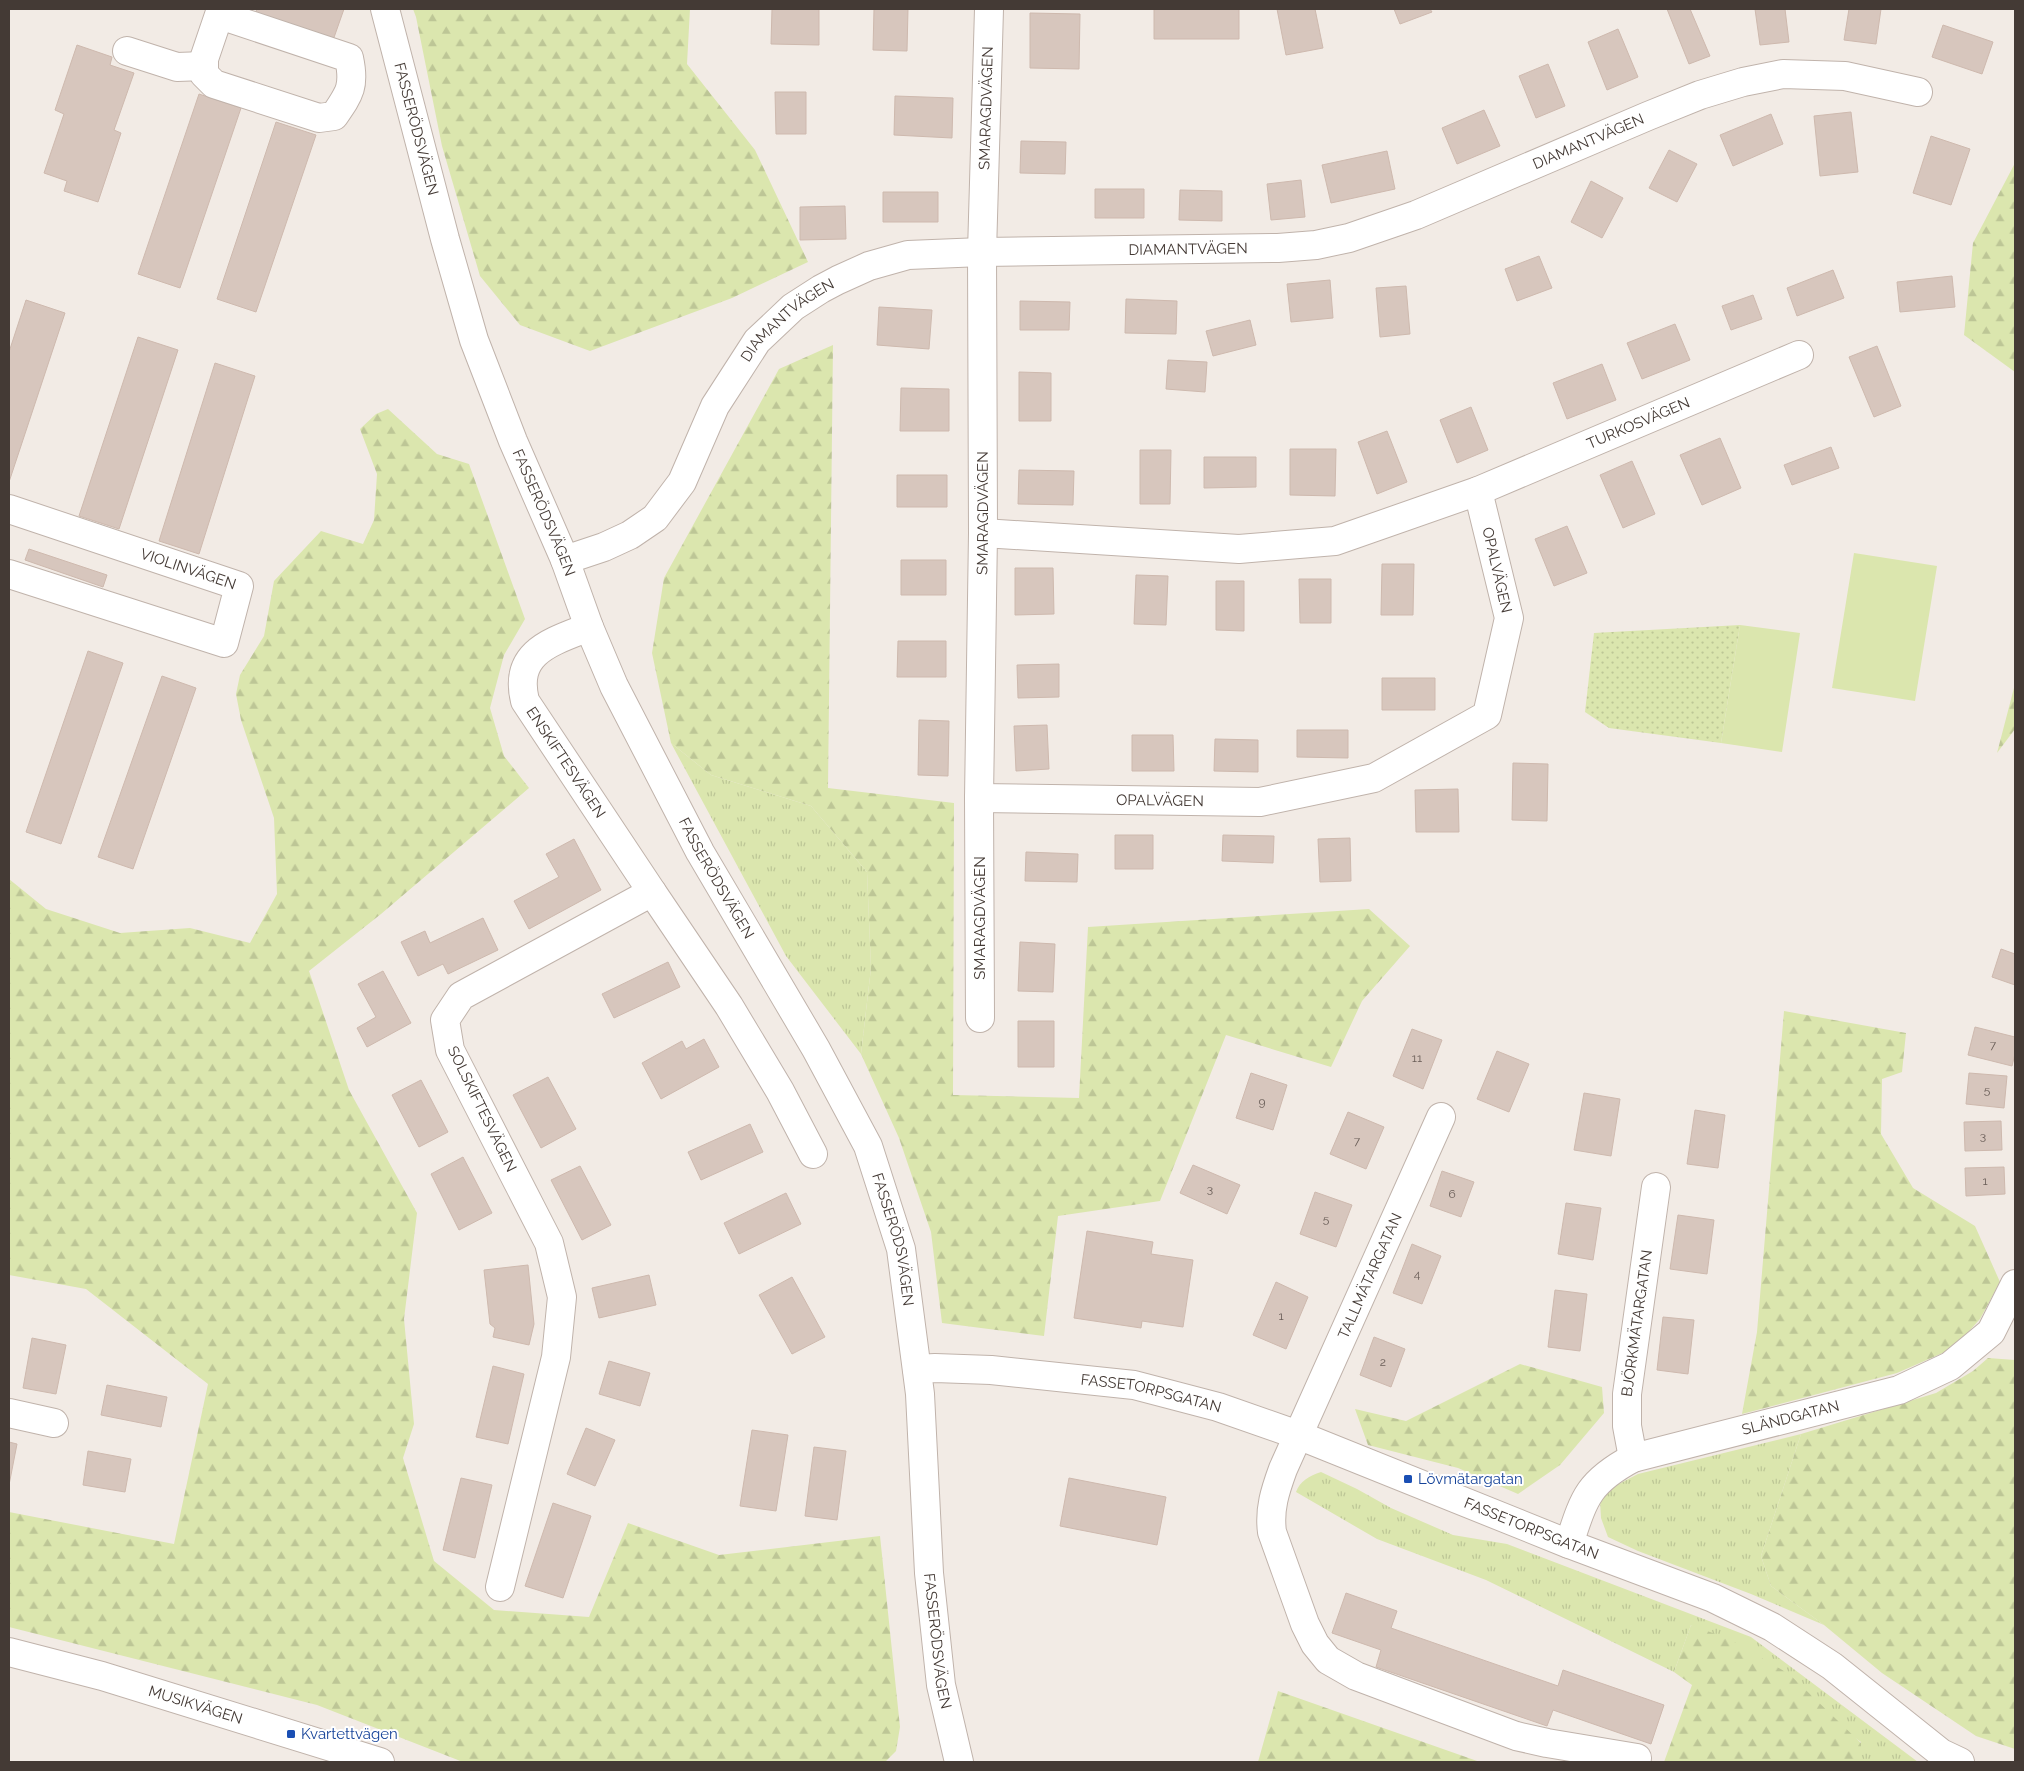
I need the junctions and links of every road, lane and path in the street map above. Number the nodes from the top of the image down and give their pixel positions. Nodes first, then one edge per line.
1 (385, 9) edge
2 (989, 9) edge
3 (220, 12) edge
4 (127, 51) dead end
5 (204, 66) junction
6 (1918, 92) dead end
7 (982, 252) junction
8 (1799, 355) dead end
9 (1478, 490) junction
10 (9, 509) edge
11 (983, 532) junction
12 (565, 560) junction
13 (9, 574) edge
14 (588, 627) junction
15 (979, 798) junction
16 (652, 892) junction
17 (980, 1018) dead end
18 (1441, 1117) dead end
19 (813, 1154) dead end
20 (1656, 1187) dead end
21 (2015, 1284) edge
22 (917, 1369) junction
23 (9, 1413) edge
24 (54, 1423) dead end
25 (1298, 1435) junction
26 (1633, 1458) junction
27 (1569, 1544) junction
28 (500, 1587) dead end
29 (9, 1652) edge
30 (1637, 1758) dead end
31 (380, 1762) edge
32 (959, 1762) edge
33 (1960, 1762) edge

1 - 12 street, FASSERÖDSVÄGEN
2 - 7 street, SMARAGDVÄGEN
3 - 5 street
3 - 5 street
4 - 5 street
6 - 7 street, DIAMANTVÄGEN
7 - 11 street, SMARAGDVÄGEN
7 - 12 street, DIAMANTVÄGEN
8 - 9 street, TURKOSVÄGEN
9 - 11 street
9 - 15 street, OPALVÄGEN
10 - 13 street, VIOLINVÄGEN
11 - 15 street, SMARAGDVÄGEN
12 - 14 street, FASSERÖDSVÄGEN
14 - 16 street, ENSKIFTESVÄGEN
14 - 22 street, FASSERÖDSVÄGEN
15 - 17 street, SMARAGDVÄGEN
16 - 19 street
16 - 28 street, SOLSKIFTESVÄGEN
18 - 25 street, TALLMÄTARGATAN
20 - 26 street, BJÖRKMÄTARGATAN
21 - 26 street, SLÄNDGATAN
22 - 25 street, FASSETORPSGATAN
22 - 32 street, FASSERÖDSVÄGEN
23 - 24 street
25 - 27 street, FASSETORPSGATAN
25 - 30 street
26 - 27 street, SLÄNDGATAN
27 - 33 street, FASSETORPSGATAN
29 - 31 street, MUSIKVÄGEN

